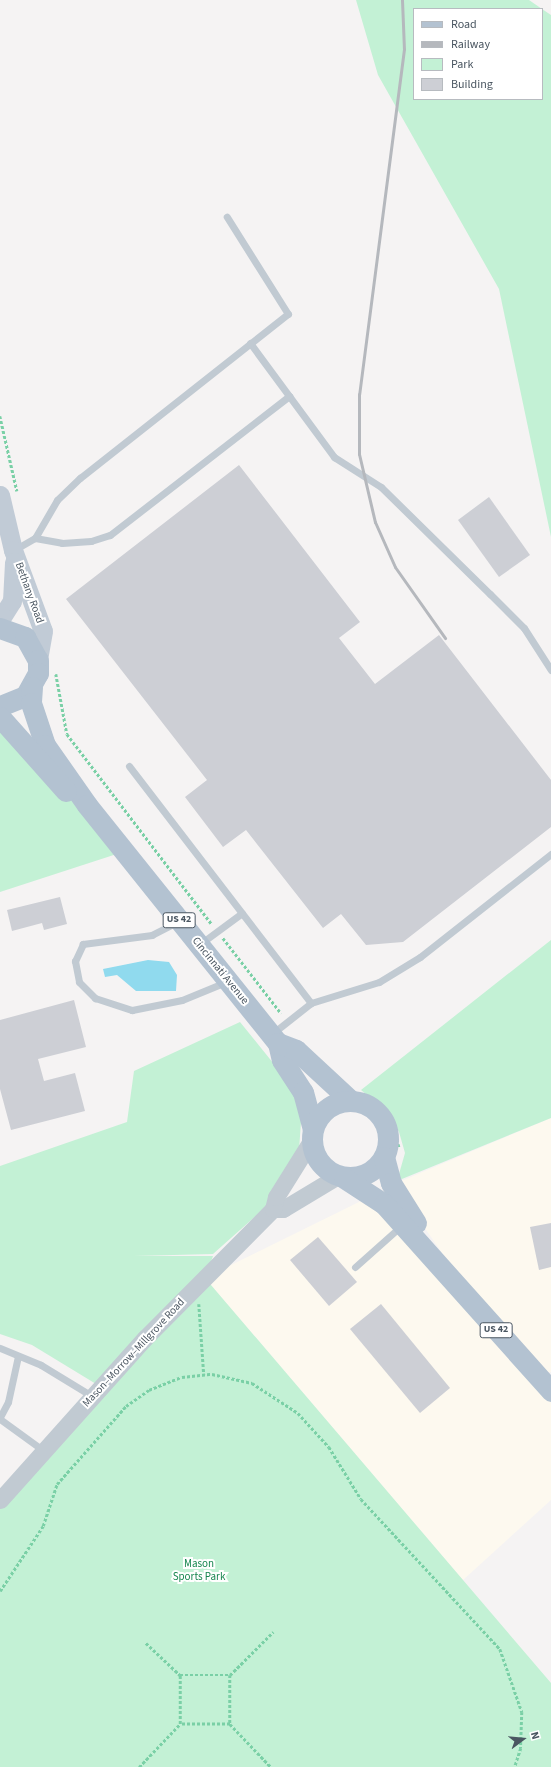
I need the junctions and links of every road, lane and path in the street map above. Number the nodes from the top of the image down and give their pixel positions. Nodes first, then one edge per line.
1 (227, 217) dead end
2 (250, 343) junction
3 (289, 396) junction
4 (0, 494) edge
5 (35, 538) junction
6 (13, 550) junction
7 (0, 620) edge
8 (0, 628) edge
9 (38, 660) junction
10 (551, 670) edge
11 (32, 687) junction
12 (0, 706) edge
13 (0, 717) edge
14 (129, 766) dead end
15 (87, 805) junction
16 (551, 854) edge
17 (242, 913) junction
18 (180, 921) junction
19 (198, 945) junction
20 (226, 982) junction
21 (311, 1003) junction
22 (275, 1039) junction
23 (349, 1099) junction
24 (312, 1135) junction
25 (384, 1157) junction
26 (341, 1177) junction
27 (273, 1209) junction
28 (403, 1224) junction
29 (355, 1267) dead end
30 (444, 1267) junction
31 (204, 1298) dead end
32 (0, 1348) edge
33 (18, 1356) junction
34 (204, 1375) junction
35 (551, 1391) edge
36 (92, 1397) junction
37 (0, 1418) edge
38 (44, 1451) junction
39 (0, 1500) edge
40 (0, 1591) edge
41 (274, 1632) dead end
42 (146, 1643) dead end
43 (180, 1675) junction
44 (230, 1675) junction
45 (180, 1724) junction
46 (230, 1724) junction
47 (139, 1767) edge
48 (271, 1767) edge
49 (515, 1767) edge

1 - 2 lane
2 - 3 lane
2 - 5 lane
3 - 5 lane
3 - 10 lane
4 - 6 main road, Bethany Road
5 - 6 lane
6 - 7 main road, Bethany Road
6 - 9 main road, Bethany Road
8 - 9 main road
9 - 11 main road
11 - 12 main road
11 - 15 main road, Cincinnati Avenue / US 42
13 - 15 main road, Cincinnati Avenue / US 42
14 - 17 lane
15 - 18 main road, Cincinnati Avenue / US 42
16 - 21 lane
17 - 19 lane
17 - 21 lane
18 - 19 main road, Cincinnati Avenue / US 42
18 - 20 lane
19 - 20 main road, Cincinnati Avenue / US 42
20 - 22 main road, Cincinnati Avenue / US 42
21 - 22 lane
22 - 23 main road, Cincinnati Avenue / US 42
22 - 24 main road, Cincinnati Avenue / US 42
23 - 24 main road
23 - 25 main road, US 42
24 - 26 main road, US 42
24 - 27 street, Mason–Morrow–Millgrove Road
25 - 26 main road
25 - 30 main road, US 42
26 - 27 street
26 - 28 main road, US 42
27 - 36 street, Mason–Morrow–Millgrove Road
28 - 29 lane
28 - 30 main road, US 42
30 - 35 main road, US 42
31 - 34 path
32 - 33 lane
33 - 36 lane
33 - 37 lane
34 - 40 path
34 - 49 path
36 - 38 street, Mason–Morrow–Millgrove Road
37 - 38 lane
38 - 39 street, Mason–Morrow–Millgrove Road
41 - 44 path
42 - 43 path
43 - 44 path
43 - 45 path
44 - 46 path
45 - 46 path
45 - 47 path
46 - 48 path

